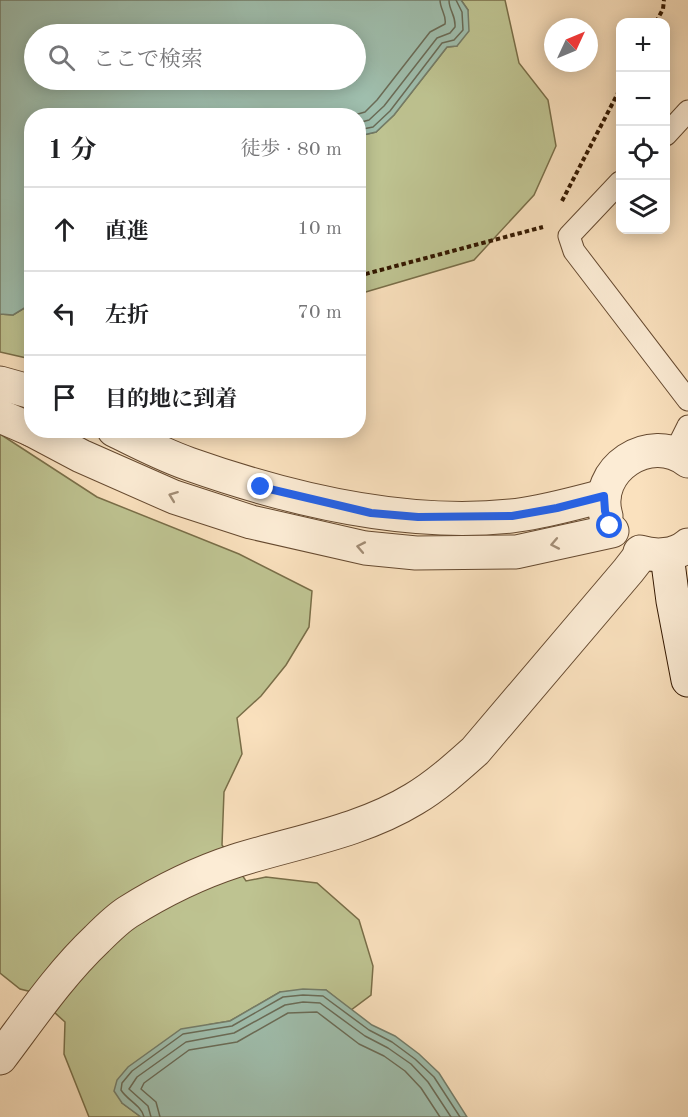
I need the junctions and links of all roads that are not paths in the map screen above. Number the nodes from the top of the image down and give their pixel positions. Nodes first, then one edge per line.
1 (688, 111) edge
2 (670, 131) edge
3 (616, 186) edge
4 (0, 383) edge
5 (24, 390) edge
6 (688, 400) edge
7 (0, 416) edge
8 (24, 426) edge
9 (66, 438) edge
10 (132, 438) edge
11 (87, 443) edge
12 (683, 447) edge
13 (216, 472) junction
14 (604, 496) junction
15 (204, 507) junction
16 (512, 516) junction
17 (612, 531) junction
18 (666, 551) edge
19 (516, 552) junction
20 (688, 680) edge
21 (0, 1058) edge

1 - 2 lane
3 - 6 lane
4 - 5 street
7 - 8 street
9 - 11 street
10 - 13 street
15 -> 11 street
12 - 14 street
13 - 15 street
13 - 16 street
14 - 16 street
14 - 17 street
19 -> 15 street
16 - 19 street
17 - 18 street
17 -> 19 street
18 - 20 street
18 - 21 street

